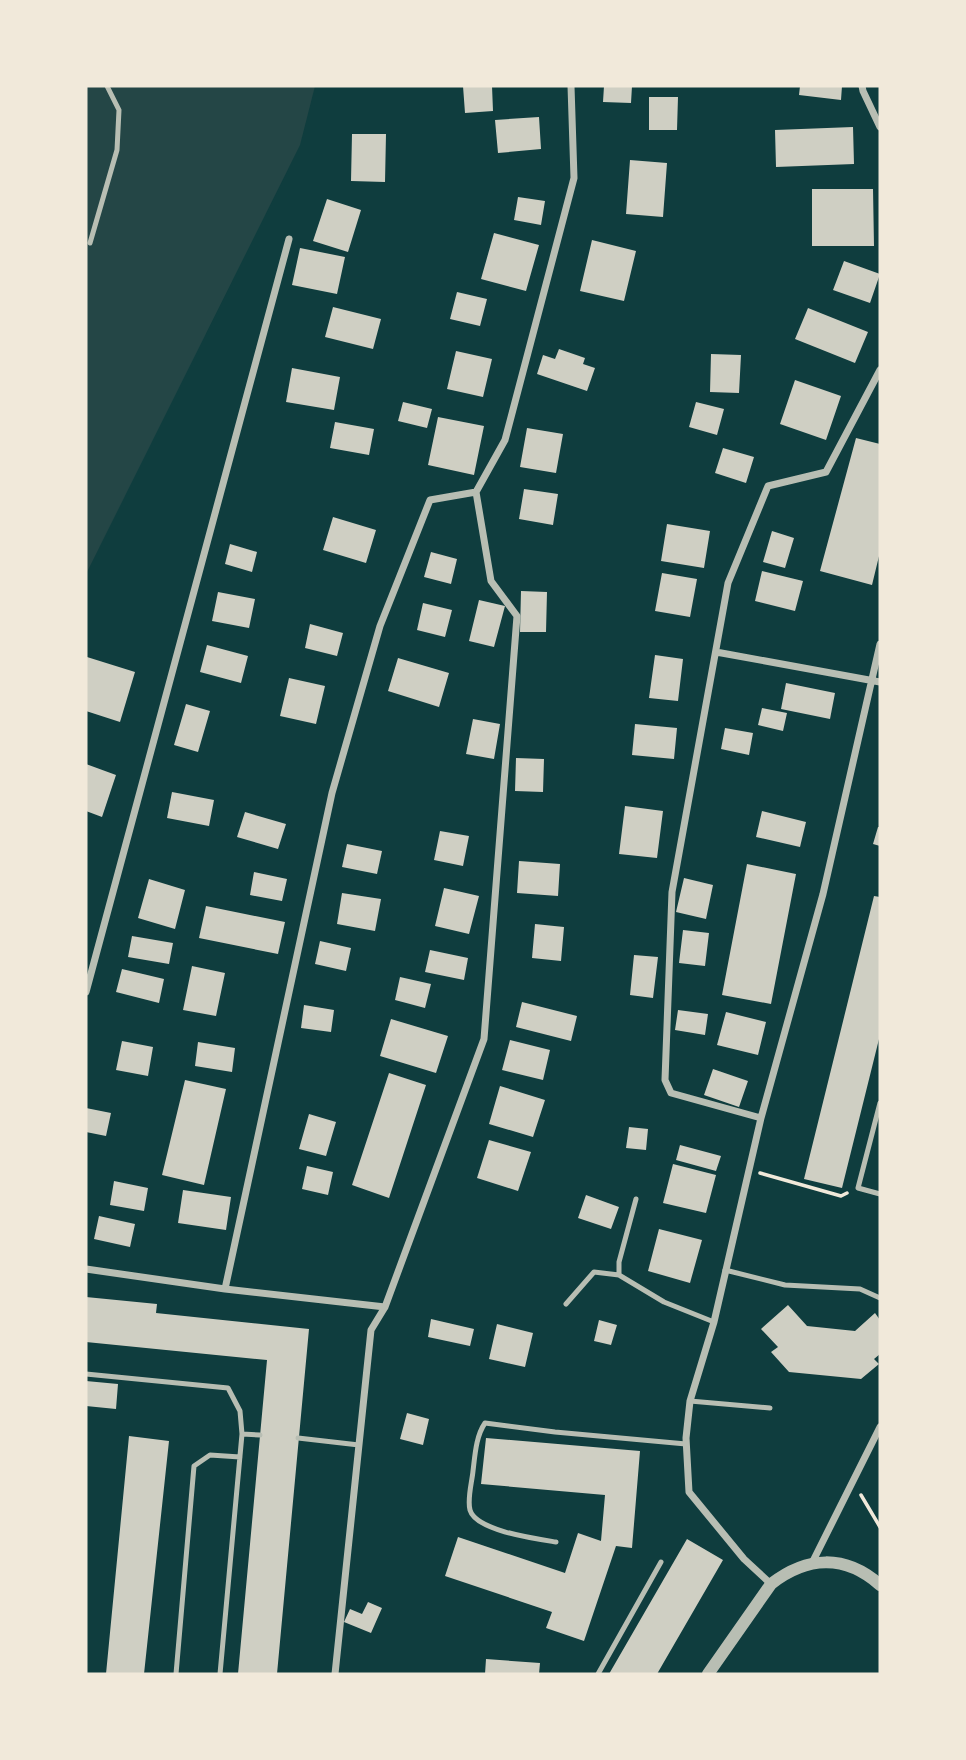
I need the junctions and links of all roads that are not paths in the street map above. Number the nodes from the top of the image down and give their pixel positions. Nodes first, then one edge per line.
1 (107, 86) edge
2 (571, 86) edge
3 (862, 86) edge
4 (880, 127) edge
5 (289, 239) dead end
6 (90, 243) dead end
7 (880, 370) edge
8 (476, 492) junction
9 (880, 644) edge
10 (716, 652) junction
11 (871, 680) junction
12 (880, 682) edge
13 (86, 992) edge
14 (880, 1103) edge
15 (761, 1118) junction
16 (880, 1194) edge
17 (636, 1199) dead end
18 (86, 1269) edge
19 (725, 1270) junction
20 (619, 1275) junction
21 (225, 1289) junction
22 (880, 1298) edge
23 (566, 1304) dead end
24 (385, 1307) junction
25 (713, 1322) junction
26 (86, 1374) edge
27 (690, 1401) junction
28 (771, 1408) dead end
29 (880, 1427) edge
30 (242, 1434) junction
31 (260, 1435) dead end
32 (298, 1438) dead end
33 (686, 1444) junction
34 (359, 1445) junction
35 (240, 1457) junction
36 (556, 1542) dead end
37 (661, 1562) dead end
38 (811, 1563) junction
39 (771, 1584) junction
40 (880, 1585) edge
41 (176, 1674) edge
42 (220, 1674) edge
43 (335, 1674) edge
44 (598, 1674) edge
45 (708, 1674) edge

1 - 6 lane
2 - 8 street
3 - 4 street
5 - 13 street
7 - 10 street
8 - 21 street
8 - 24 street
9 - 11 street
10 - 11 street
10 - 15 street
11 - 12 street
11 - 15 street
14 - 16 lane
15 - 19 street
17 - 20 lane
18 - 21 street
19 - 22 lane
19 - 25 street
20 - 23 lane
20 - 25 lane
21 - 24 street
24 - 34 street
25 - 27 street
26 - 30 lane
27 - 28 lane
27 - 33 street
29 - 38 street
30 - 31 lane
30 - 35 lane
32 - 34 lane
33 - 36 lane
33 - 39 street
34 - 43 street
35 - 41 lane
35 - 42 lane
37 - 44 lane
38 - 39 street
38 - 40 street
39 - 45 street

